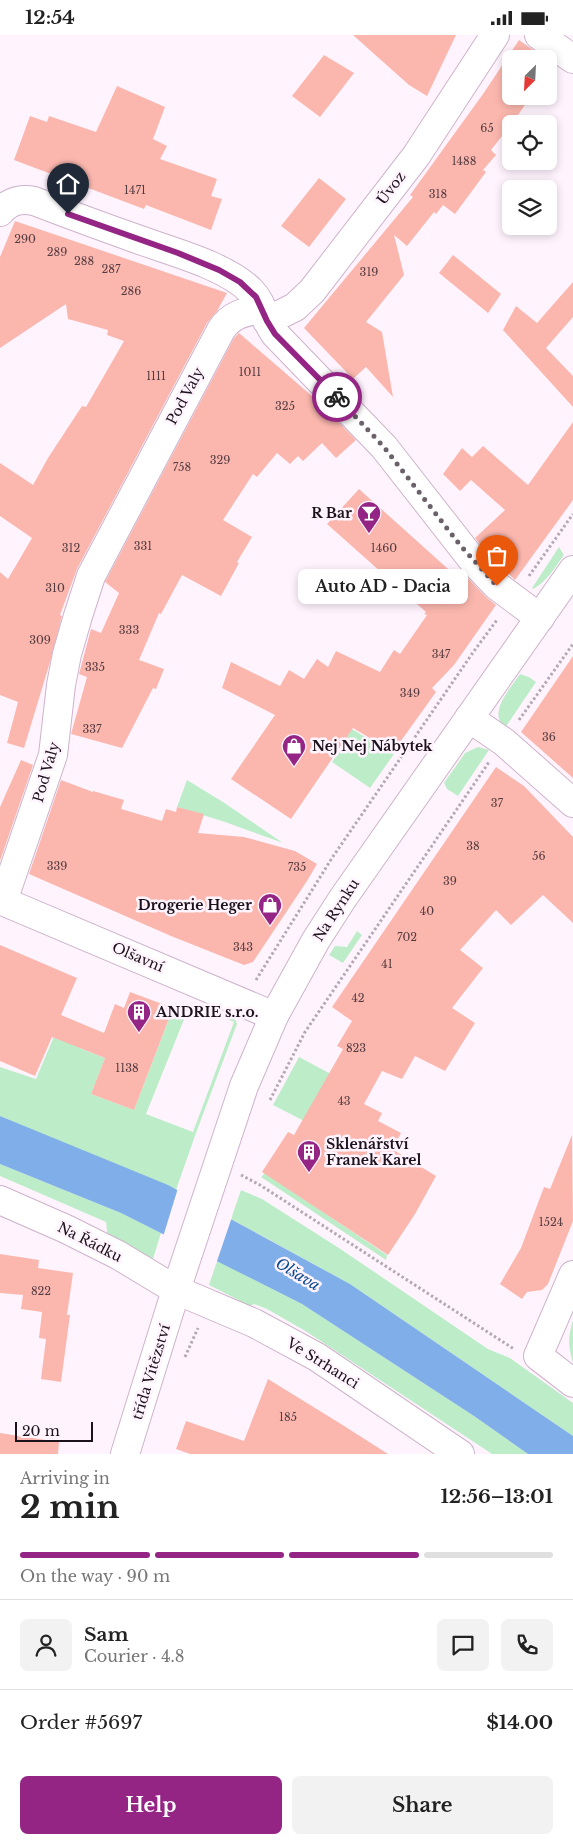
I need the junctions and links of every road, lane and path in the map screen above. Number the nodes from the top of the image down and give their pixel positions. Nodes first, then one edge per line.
1 (495, 35) edge
2 (539, 35) edge
3 (573, 59) edge
4 (0, 212) edge
5 (264, 315) junction
6 (573, 514) edge
7 (573, 570) edge
8 (513, 598) junction
9 (540, 618) junction
10 (573, 644) edge
11 (470, 719) junction
12 (504, 742) junction
13 (573, 803) edge
14 (2, 901) edge
15 (255, 981) dead end
16 (274, 1016) junction
17 (268, 1105) dead end
18 (244, 1166) dead end
19 (0, 1200) edge
20 (573, 1275) edge
21 (179, 1281) junction
22 (538, 1356) junction
23 (573, 1383) edge
24 (125, 1454) edge
25 (460, 1454) edge

1 - 5 street, Úvoz
2 - 3 street
4 - 5 street
5 - 8 street
5 - 14 street, Pod Valy
6 - 8 path
7 - 9 street, Na Rynku
8 - 9 street
8 - 15 path
9 - 11 street, Na Rynku
10 - 12 path
11 - 12 street
11 - 16 street, Na Rynku
12 - 13 street
12 - 17 path
14 - 16 street, Olšavní
16 - 21 street, Na Rynku
18 - 22 path
19 - 21 street, Na Řádku
20 - 22 street
21 - 24 street, třída Vítězství
21 - 25 street, Ve Strhanci
22 - 23 street

